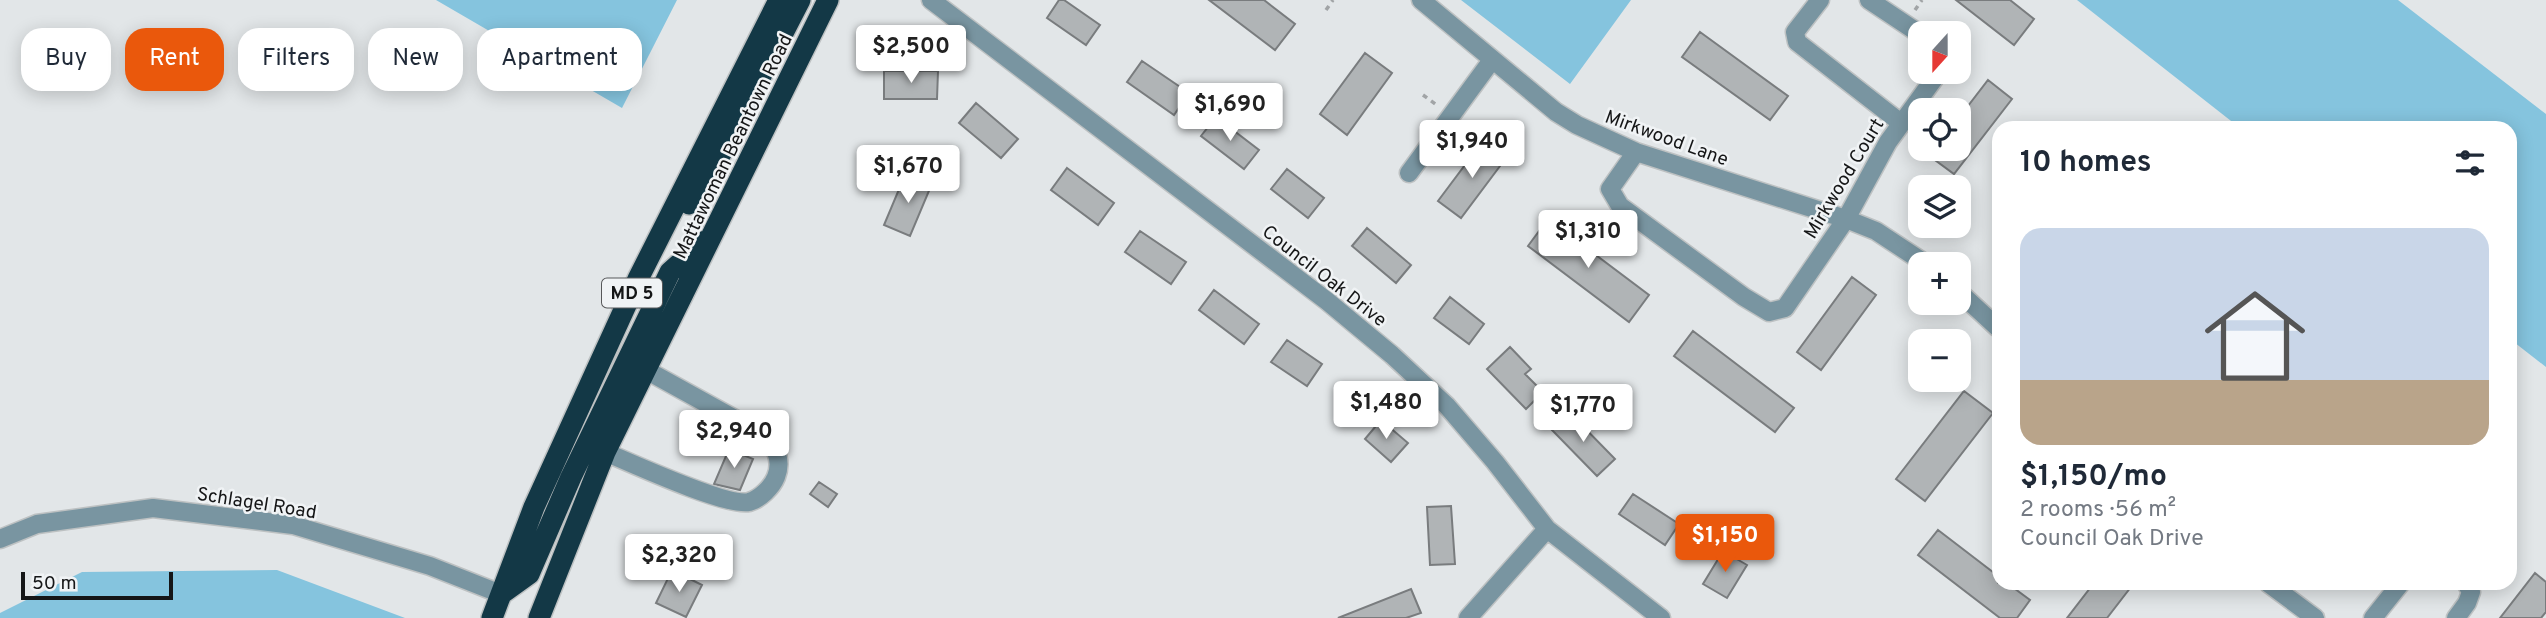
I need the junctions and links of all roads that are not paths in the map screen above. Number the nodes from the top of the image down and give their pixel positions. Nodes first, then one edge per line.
1 (779, 0) edge
2 (800, 0) edge
3 (828, 0) edge
4 (931, 0) edge
5 (1421, 0) edge
6 (1820, 0) edge
7 (1869, 0) edge
8 (1908, 25) edge
9 (1492, 60) junction
10 (1930, 84) edge
11 (1901, 123) junction
12 (1636, 152) junction
13 (1409, 173) dead end
14 (1846, 219) junction
15 (713, 234) junction
16 (1908, 252) edge
17 (638, 279) junction
18 (1971, 303) edge
19 (1992, 322) edge
20 (646, 370) junction
21 (606, 452) junction
22 (1547, 529) junction
23 (0, 538) edge
24 (2277, 590) edge
25 (2395, 590) edge
26 (2470, 590) edge
27 (502, 594) junction
28 (492, 618) edge
29 (510, 618) edge
30 (539, 618) edge
31 (1468, 618) edge
32 (1661, 618) edge
33 (2315, 618) edge
34 (2373, 618) edge
35 (2456, 618) edge

1 - 17 highway, Mattawoman Beantown Road / MD 5
2 - 17 highway
3 - 15 highway, Mattawoman Beantown Road / MD 5
4 - 22 street, Council Oak Drive
5 - 9 street, Mirkwood Lane
6 - 11 street
7 - 8 street
9 - 12 street, Mirkwood Lane
9 - 13 street
10 - 11 street, Mirkwood Court
11 - 14 street, Mirkwood Court
12 - 14 street, Mirkwood Lane
12 - 14 street, Mirkwood Court
14 - 16 street, Mirkwood Lane
15 - 20 highway, Mattawoman Beantown Road / MD 5
15 - 27 highway
17 - 27 highway, Mattawoman Beantown Road / MD 5
18 - 19 street
20 - 21 highway, Mattawoman Beantown Road / MD 5
20 - 21 street
21 - 30 highway, Mattawoman Beantown Road / MD 5
22 - 31 street
22 - 32 street, Council Oak Drive
23 - 27 street, Schlagel Road
24 - 33 street
25 - 34 street
26 - 35 street
27 - 28 highway, Mattawoman Beantown Road / MD 5
27 - 29 highway

